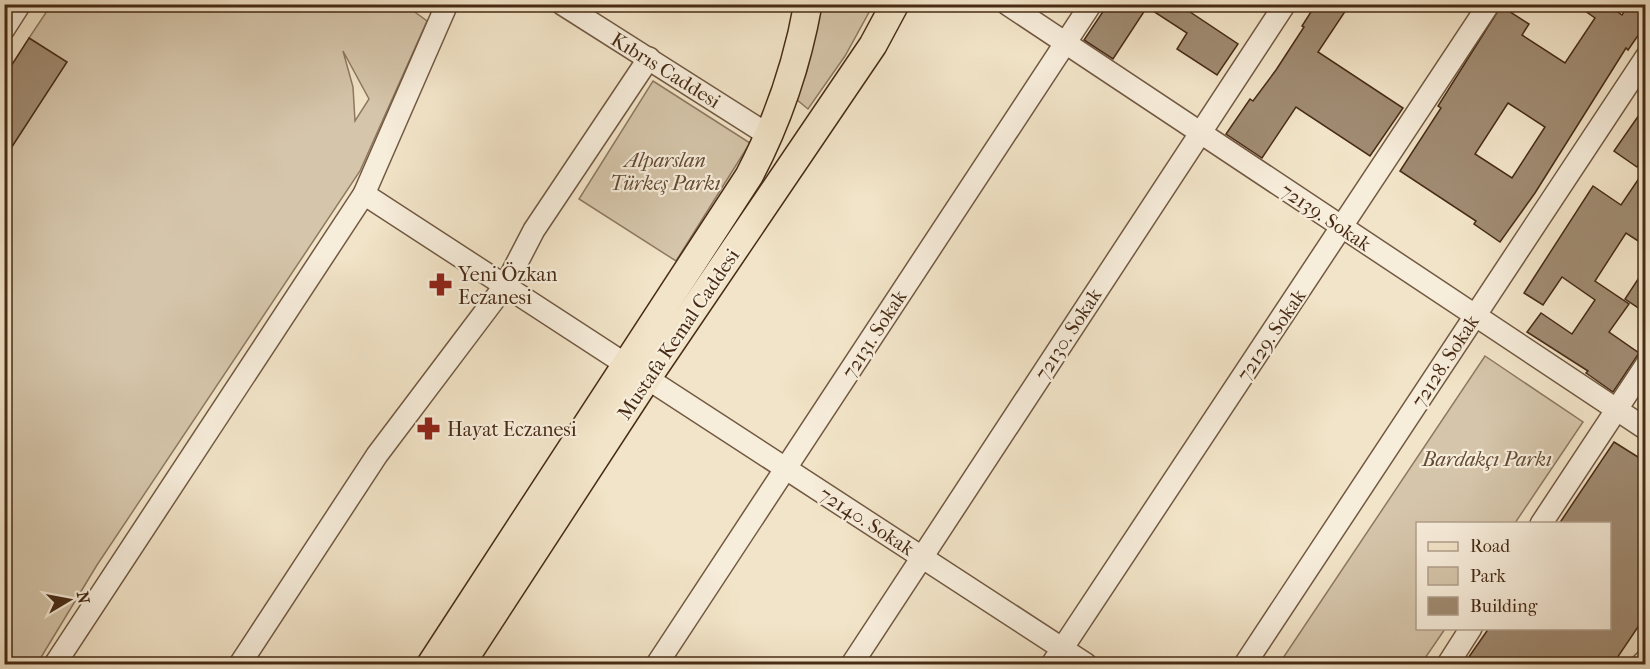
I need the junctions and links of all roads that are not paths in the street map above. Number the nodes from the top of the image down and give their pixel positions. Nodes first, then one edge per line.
1 (20, 4) edge
2 (447, 4) edge
3 (562, 4) edge
4 (808, 4) edge
5 (895, 4) edge
6 (1007, 4) edge
7 (1091, 4) edge
8 (1285, 4) edge
9 (1489, 4) edge
10 (4, 29) edge
11 (1065, 43) junction
12 (1646, 57) edge
13 (649, 58) junction
14 (1201, 133) junction
15 (770, 136) junction
16 (364, 194) junction
17 (1342, 227) junction
18 (506, 284) junction
19 (1475, 316) junction
20 (1646, 365) edge
21 (638, 371) junction
22 (1616, 409) junction
23 (1646, 429) edge
24 (786, 468) junction
25 (1542, 522) edge
26 (922, 557) junction
27 (1471, 630) edge
28 (1057, 657) edge
29 (1646, 660) edge
30 (55, 664) edge
31 (240, 664) edge
32 (431, 664) edge
33 (461, 664) edge
34 (657, 664) edge
35 (852, 664) edge
36 (1086, 664) edge
37 (1245, 664) edge
38 (1448, 664) edge
39 (1642, 664) edge

1 - 10 street
2 - 16 street
3 - 13 street, Kıbrıs Caddesi
4 - 15 main road, Mustafa Kemal Caddesi
5 - 21 main road, Mustafa Kemal Caddesi
6 - 11 street, 72139. Sokak
7 - 11 street, 72131. Sokak
8 - 14 street, 72130. Sokak
9 - 17 street, 72129. Sokak
11 - 14 street, 72139. Sokak
11 - 24 street, 72131. Sokak
12 - 19 street, 72128. Sokak
13 - 15 street, Kıbrıs Caddesi
13 - 18 street
14 - 17 street, 72139. Sokak
14 - 26 street, 72130. Sokak
15 - 21 main road, Mustafa Kemal Caddesi
16 - 18 street, 72140. Sokak
16 - 30 street
17 - 19 street, 72139. Sokak
17 - 28 street, 72129. Sokak
18 - 21 street, 72140. Sokak
18 - 31 street
19 - 22 street, 72139. Sokak
19 - 37 street, 72128. Sokak
20 - 22 street
21 - 24 street, 72140. Sokak
21 - 32 main road, Mustafa Kemal Caddesi
21 - 33 main road, Mustafa Kemal Caddesi
22 - 23 street, 72139. Sokak
22 - 25 street
24 - 26 street, 72140. Sokak
24 - 34 street, 72131. Sokak
26 - 28 street, 72140. Sokak
26 - 35 street, 72130. Sokak
27 - 38 street
28 - 36 street, 72140. Sokak
29 - 39 street

